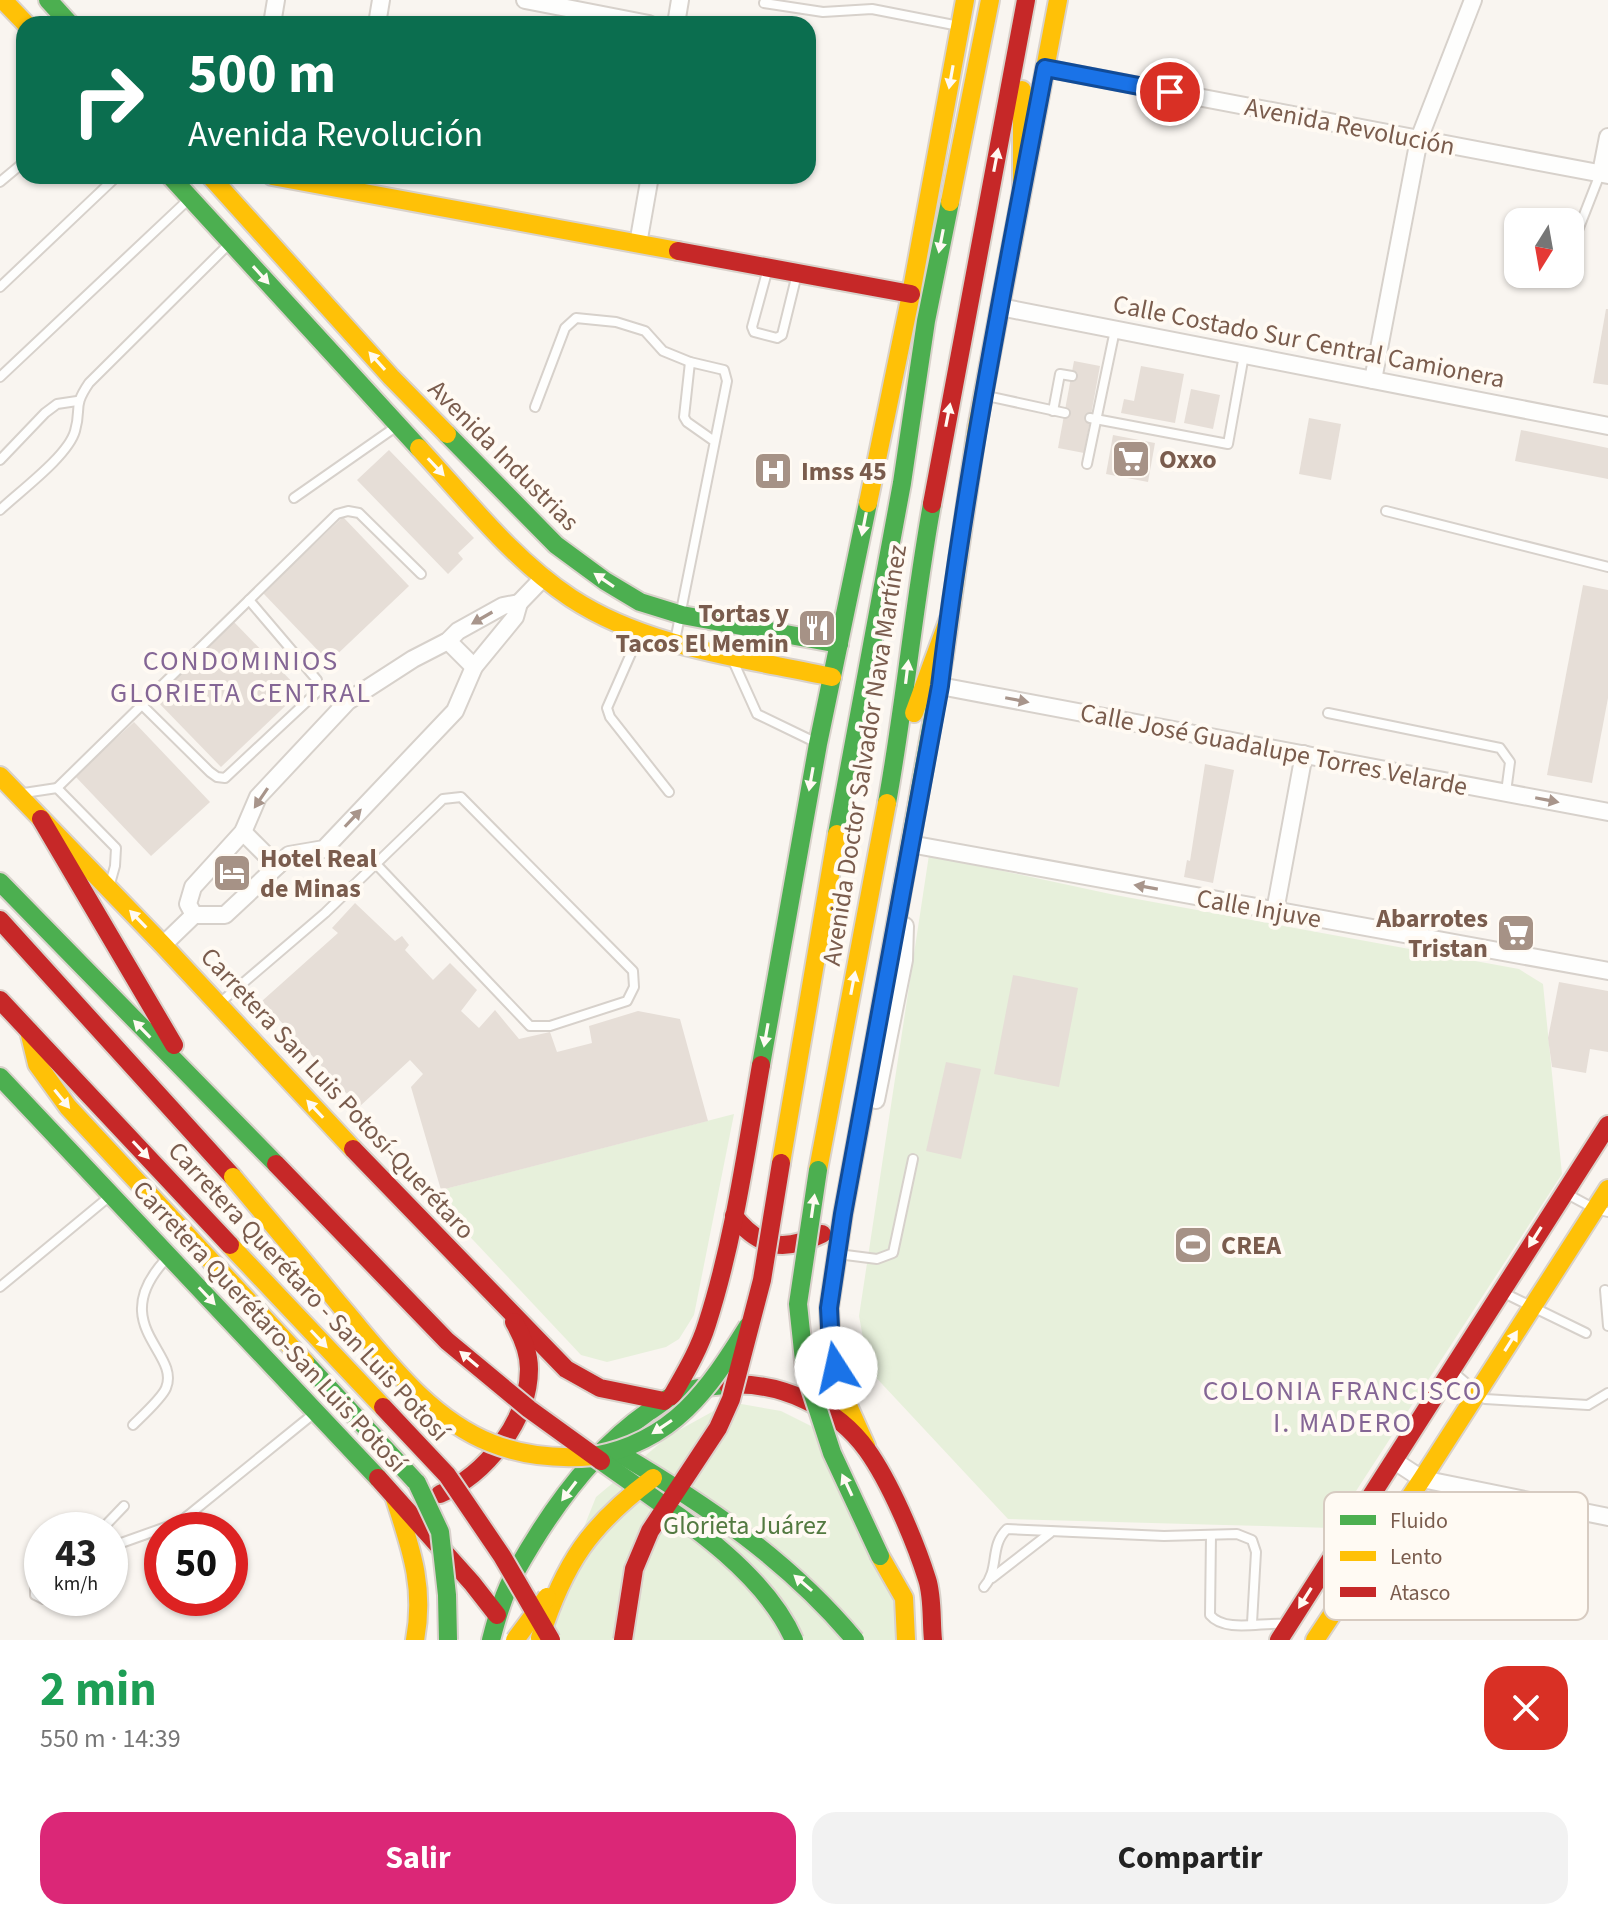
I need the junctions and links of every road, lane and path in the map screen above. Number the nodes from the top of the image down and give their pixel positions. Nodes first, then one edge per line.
1 (3, 0) edge
2 (48, 0) edge
3 (525, 0) edge
4 (965, 0) edge
5 (990, 0) edge
6 (1058, 0) edge
7 (1473, 0) edge
8 (764, 3) dead end
9 (1024, 8) edge
10 (18, 16) edge
11 (63, 16) edge
12 (608, 16) edge
13 (960, 27) junction
14 (1045, 68) junction
15 (1608, 137) edge
16 (1419, 139) junction
17 (16, 169) edge
18 (1604, 174) edge
19 (0, 182) edge
20 (109, 184) edge
21 (177, 184) edge
22 (217, 184) edge
23 (355, 184) edge
24 (649, 184) edge
25 (1022, 187) junction
26 (190, 198) junction
27 (1584, 219) edge
28 (231, 242) junction
29 (638, 244) junction
30 (768, 268) junction
31 (797, 273) junction
32 (0, 287) edge
33 (911, 294) junction
34 (1000, 307) junction
35 (1115, 330) junction
36 (899, 351) junction
37 (1244, 354) junction
38 (690, 362) junction
39 (1072, 376) dead end
40 (0, 377) edge
41 (1373, 380) junction
42 (984, 395) junction
43 (77, 401) junction
44 (381, 407) junction
45 (535, 407) dead end
46 (1053, 411) junction
47 (1065, 413) dead end
48 (1093, 419) junction
49 (397, 425) junction
50 (1608, 426) edge
51 (451, 440) junction
52 (714, 441) junction
53 (0, 460) edge
54 (1087, 464) dead end
55 (902, 483) junction
56 (294, 498) dead end
57 (0, 510) edge
58 (1386, 511) dead end
59 (1608, 567) edge
60 (421, 574) dead end
61 (544, 577) junction
62 (249, 600) junction
63 (519, 603) junction
64 (682, 615) junction
65 (948, 621) junction
66 (641, 632) junction
67 (448, 641) junction
68 (675, 641) junction
69 (839, 644) junction
70 (731, 655) junction
71 (474, 667) junction
72 (832, 677) junction
73 (940, 686) junction
74 (141, 704) junction
75 (1328, 713) dead end
76 (818, 744) junction
77 (897, 747) junction
78 (1304, 754) junction
79 (0, 776) edge
80 (57, 788) junction
81 (669, 792) dead end
82 (1506, 792) junction
83 (17, 794) junction
84 (1608, 812) edge
85 (41, 819) junction
86 (243, 832) junction
87 (908, 853) junction
88 (376, 864) junction
89 (277, 866) junction
90 (0, 882) edge
91 (109, 889) junction
92 (1275, 911) junction
93 (194, 915) junction
94 (0, 920) edge
95 (163, 945) junction
96 (1608, 969) edge
97 (0, 1000) edge
98 (218, 1004) junction
99 (0, 1011) edge
100 (26, 1027) junction
101 (0, 1077) edge
102 (199, 1088) junction
103 (1608, 1125) edge
104 (913, 1159) dead end
105 (1608, 1189) edge
106 (1563, 1192) junction
107 (112, 1195) junction
108 (1601, 1210) edge
109 (848, 1215) junction
110 (734, 1216) junction
111 (841, 1255) junction
112 (169, 1256) junction
113 (0, 1287) edge
114 (1605, 1290) dead end
115 (1501, 1291) junction
116 (1532, 1307) junction
117 (508, 1309) junction
118 (748, 1326) junction
119 (1608, 1326) edge
120 (1586, 1333) dead end
121 (1451, 1371) junction
122 (1478, 1392) junction
123 (1608, 1393) edge
124 (668, 1399) junction
125 (529, 1409) junction
126 (316, 1412) junction
127 (133, 1425) dead end
128 (718, 1428) junction
129 (867, 1449) junction
130 (1393, 1460) junction
131 (375, 1475) junction
132 (1422, 1479) junction
133 (1373, 1492) edge
134 (1413, 1492) edge
135 (1486, 1492) edge
136 (395, 1499) junction
137 (124, 1506) dead end
138 (118, 1512) edge
139 (1588, 1513) edge
140 (1608, 1517) edge
141 (1050, 1533) junction
142 (1211, 1535) junction
143 (128, 1541) edge
144 (880, 1556) junction
145 (1324, 1569) edge
146 (566, 1572) junction
147 (991, 1579) junction
148 (928, 1581) junction
149 (984, 1587) dead end
150 (1328, 1620) edge
151 (1252, 1623) junction
152 (494, 1626) edge
153 (1284, 1632) edge
154 (415, 1640) edge
155 (448, 1640) edge
156 (473, 1640) edge
157 (515, 1640) edge
158 (540, 1640) edge
159 (551, 1640) edge
160 (623, 1640) edge
161 (794, 1640) edge
162 (855, 1640) edge
163 (889, 1640) edge
164 (906, 1640) edge
165 (933, 1640) edge
166 (953, 1640) edge
167 (1315, 1640) edge

1 - 10 main road
2 - 11 main road
3 - 12 street
4 - 13 main road, Avenida Doctor Salvador Nava Martínez
5 -> 55 main road, Avenida Doctor Salvador Nava Martínez
6 - 14 main road
7 - 16 street
8 - 13 lane
9 - 25 main road
77 -> 9 main road, Avenida Doctor Salvador Nava Martínez
13 -> 33 main road, Avenida Doctor Salvador Nava Martínez
14 - 16 street, Avenida Revolución
14 - 25 main road
15 - 18 street
16 - 18 street, Avenida Revolución
16 - 41 street
17 - 19 lane
18 - 27 lane
20 - 32 lane
21 - 26 main road, Avenida Industrias
51 -> 22 main road, Avenida Industrias
23 - 29 main road
24 - 29 street
25 - 34 main road
26 - 28 main road, Avenida Industrias
26 - 40 lane
28 - 43 lane
28 -> 44 main road, Avenida Industrias
29 - 30 main road
30 - 31 main road
30 - 31 lane
31 - 33 main road
33 - 36 main road, Avenida Doctor Salvador Nava Martínez
34 - 35 street, Calle Costado Sur Central Camionera
34 - 42 main road
35 - 37 street, Calle Costado Sur Central Camionera
35 - 48 lane
36 - 55 main road
36 -> 69 main road, Avenida Doctor Salvador Nava Martínez
37 - 41 street, Calle Costado Sur Central Camionera
37 - 48 lane
38 - 45 lane
38 - 52 lane
38 - 52 lane
39 - 46 lane
41 - 50 street, Calle Costado Sur Central Camionera
42 - 46 lane
42 - 65 main road
43 - 53 lane
43 - 57 lane
44 - 49 main road, Avenida Industrias
44 - 51 main road
46 - 47 lane
48 - 54 lane
49 - 56 lane
49 -> 61 main road, Avenida Industrias
64 -> 51 main road, Avenida Industrias
52 - 64 lane
55 - 118 main road, Avenida Doctor Salvador Nava Martínez, bridge
58 - 59 lane
60 - 62 lane
61 - 63 street
61 - 66 main road, Avenida Industrias
62 - 74 lane
62 - 74 lane
63 -> 67 street
63 - 71 street
64 - 68 lane
64 - 69 main road, Avenida Industrias
65 - 73 main road
65 - 77 main road
66 - 68 main road, Avenida Industrias
66 - 81 lane
67 - 71 street
67 -> 86 street
68 - 70 main road, Avenida Industrias
69 - 72 main road, Avenida Doctor Salvador Nava Martínez
70 - 72 main road, Avenida Industrias
70 - 76 lane
89 -> 71 street
72 - 76 main road, Avenida Doctor Salvador Nava Martínez
73 -> 78 street, Calle José Guadalupe Torres Velarde
73 - 87 main road
74 - 80 lane
75 - 82 lane
76 -> 110 main road, Avenida Doctor Salvador Nava Martínez
144 -> 77 main road, Avenida Doctor Salvador Nava Martínez, bridge
78 - 82 street, Calle José Guadalupe Torres Velarde
78 - 92 street
79 - 83 main road, Carretera San Luis Potosí-Querétaro
80 - 83 lane
80 - 91 lane
82 -> 84 street, Calle José Guadalupe Torres Velarde
83 - 85 main road, Carretera San Luis Potosí-Querétaro
85 - 91 main road, Carretera San Luis Potosí-Querétaro
85 - 102 main road
86 - 89 street
86 - 93 street
92 -> 87 street, Calle Injuve
87 - 109 main road
88 - 88 lane
88 - 98 lane
89 - 93 street
102 -> 90 main road
95 -> 91 main road, Carretera San Luis Potosí-Querétaro
92 - 96 street, Calle Injuve
93 - 95 street
118 -> 94 main road, bridge
95 - 98 main road, Carretera San Luis Potosí-Querétaro
97 - 100 main road, Carretera Querétaro - San Luis Potosí
117 -> 98 main road, Carretera San Luis Potosí-Querétaro
99 - 100 main road
100 -> 155 main road, bridge
100 -> 159 main road, Carretera Querétaro - San Luis Potosí, bridge
101 - 107 main road, Carretera Querétaro-San Luis Potosí
125 -> 102 main road, bridge
103 - 106 main road
104 - 111 lane
105 - 108 main road
106 - 108 lane
106 -> 115 main road
107 - 112 main road, Carretera Querétaro-San Luis Potosí
107 - 113 lane
108 - 116 main road
109 - 110 main road
109 - 111 main road
110 - 124 main road, Avenida Doctor Salvador Nava Martínez
111 - 129 main road
112 -> 126 main road, Carretera Querétaro-San Luis Potosí
112 - 127 lane
114 - 119 lane
115 - 116 lane
115 - 121 main road
116 - 120 lane
122 -> 116 main road
117 - 124 main road, Carretera San Luis Potosí-Querétaro
117 - 131 main road
118 - 128 main road, Avenida Doctor Salvador Nava Martínez, bridge
121 - 122 lane
121 - 130 main road
122 - 123 lane
122 - 132 main road
124 - 129 main road
124 -> 152 main road
125 - 161 main road, bridge
162 -> 125 main road, bridge
126 - 131 main road, Carretera Querétaro-San Luis Potosí
126 - 143 lane
128 - 146 main road, bridge
128 - 160 main road, Avenida Doctor Salvador Nava Martínez, bridge
129 - 148 main road
130 - 132 street
130 -> 133 main road
131 - 136 main road, Carretera Querétaro-San Luis Potosí
132 - 134 main road
132 - 135 street
136 - 152 main road, Carretera Querétaro-San Luis Potosí
136 - 154 main road
137 - 138 lane
139 - 140 street
141 - 142 lane
141 - 147 lane
141 - 147 lane
142 - 151 lane
142 - 151 lane
144 - 163 main road
144 - 164 main road
145 -> 153 main road
146 - 157 main road, bridge
146 - 158 main road, bridge
147 - 149 lane
148 - 165 main road
148 - 166 main road
150 - 167 main road
151 - 153 lane
152 - 156 main road

